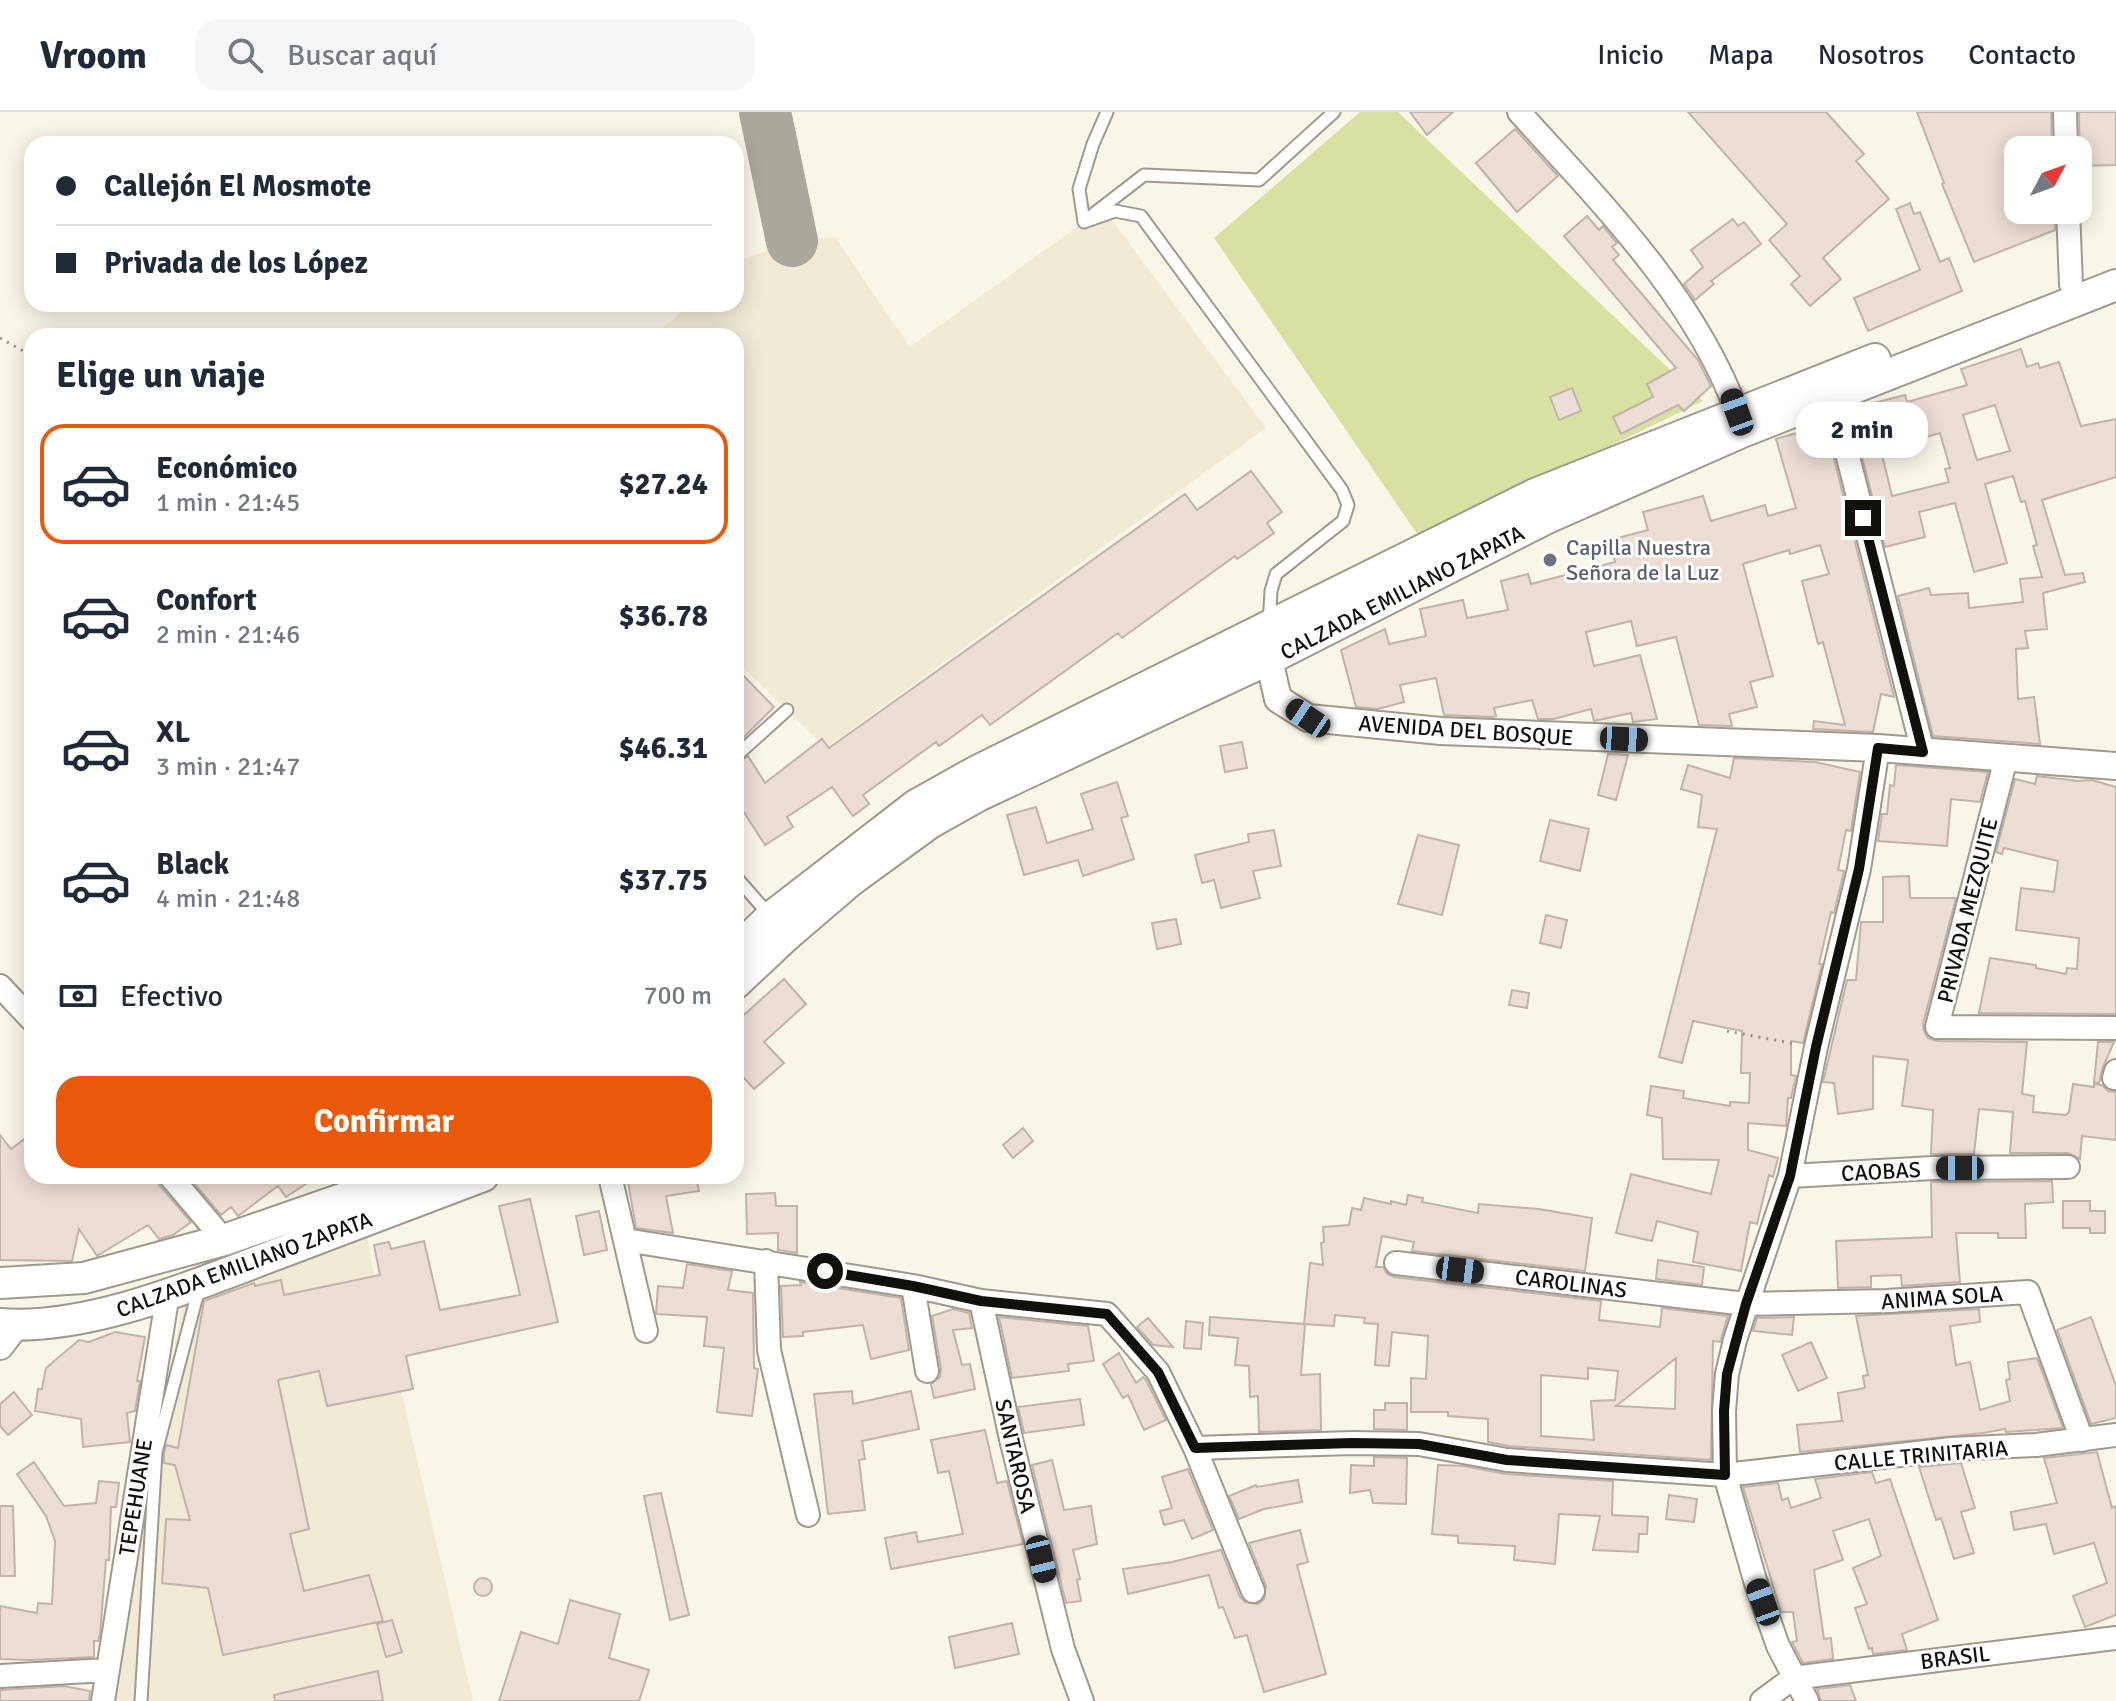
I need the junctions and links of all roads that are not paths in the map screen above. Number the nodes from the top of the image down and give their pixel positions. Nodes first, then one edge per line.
1 (1107, 112) edge
2 (1334, 112) edge
3 (1519, 112) edge
4 (2065, 112) edge
5 (2066, 136) edge
6 (1084, 222) junction
7 (2069, 224) edge
8 (2116, 267) edge
9 (2071, 284) junction
10 (2116, 285) edge
11 (2029, 310) junction
12 (1833, 398) junction
13 (1737, 412) junction
14 (1269, 626) junction
15 (1269, 659) junction
16 (787, 710) dead end
17 (1878, 748) junction
18 (744, 749) edge
19 (1923, 752) junction
20 (2006, 758) junction
21 (2116, 766) edge
22 (744, 886) edge
23 (771, 917) junction
24 (744, 942) edge
25 (744, 975) edge
26 (0, 986) edge
27 (24, 1012) edge
28 (2116, 1028) edge
29 (2116, 1071) edge
30 (2116, 1078) edge
31 (2068, 1167) dead end
32 (1790, 1176) junction
33 (177, 1184) edge
34 (385, 1184) edge
35 (462, 1184) edge
36 (612, 1184) edge
37 (224, 1240) junction
38 (625, 1240) junction
39 (766, 1261) junction
40 (1396, 1263) dead end
41 (0, 1283) edge
42 (200, 1283) junction
43 (913, 1286) junction
44 (168, 1293) junction
45 (981, 1301) junction
46 (1746, 1304) junction
47 (5, 1331) edge
48 (646, 1331) dead end
49 (927, 1371) dead end
50 (2116, 1435) edge
51 (2082, 1440) junction
52 (1195, 1448) junction
53 (1725, 1475) junction
54 (808, 1515) dead end
55 (1253, 1591) dead end
56 (2116, 1638) edge
57 (107, 1670) junction
58 (0, 1676) edge
59 (1793, 1678) junction
60 (103, 1701) edge
61 (141, 1701) edge
62 (1082, 1701) edge
63 (1762, 1701) edge
64 (1807, 1701) edge

1 - 6 lane
2 - 6 lane
3 - 13 street
4 - 5 street
6 - 14 lane
7 - 9 street
8 - 9 main road, CALZADA EMILIANO ZAPATA
9 - 11 main road, CALZADA EMILIANO ZAPATA
10 - 11 main road, CALZADA EMILIANO ZAPATA
11 - 12 main road, CALZADA EMILIANO ZAPATA
11 - 13 main road, CALZADA EMILIANO ZAPATA
12 - 15 main road, CALZADA EMILIANO ZAPATA
12 - 19 street
13 - 14 main road, CALZADA EMILIANO ZAPATA
14 - 15 street, AVENIDA DEL BOSQUE
14 - 23 main road, CALZADA EMILIANO ZAPATA
15 - 17 street, AVENIDA DEL BOSQUE
15 - 25 main road, CALZADA EMILIANO ZAPATA
16 - 18 lane
17 - 19 street, AVENIDA DEL BOSQUE
17 - 32 street
19 - 20 street, AVENIDA DEL BOSQUE
20 - 21 street, AVENIDA DEL BOSQUE
20 - 28 street, PRIVADA MEZQUITE
22 - 23 lane
23 - 24 main road, CALZADA EMILIANO ZAPATA
26 - 27 street
29 - 30 street
31 - 32 street, CAOBAS
32 - 46 street
33 - 37 street
34 - 37 main road, CALZADA EMILIANO ZAPATA
35 - 42 main road, CALZADA EMILIANO ZAPATA
36 - 38 street
37 - 41 main road, CALZADA EMILIANO ZAPATA
38 - 39 street
38 - 48 street
39 - 43 street
39 - 54 street
40 - 46 street, CAROLINAS
42 - 44 main road, CALZADA EMILIANO ZAPATA
42 - 61 lane
43 - 45 street
43 - 49 street
44 - 47 main road, CALZADA EMILIANO ZAPATA
44 - 57 street, TEPEHUANE
45 - 52 street
45 - 62 street, SANTAROSA
46 - 51 street, ANIMA SOLA
46 - 53 street
50 - 51 street, CALLE TRINITARIA
51 - 53 street, CALLE TRINITARIA
52 - 53 street, CALLE TRINITARIA
52 - 55 street
53 - 59 street
56 - 59 street, BRASIL
57 - 58 street
57 - 60 street, TEPEHUANE
59 - 63 street
59 - 64 street

